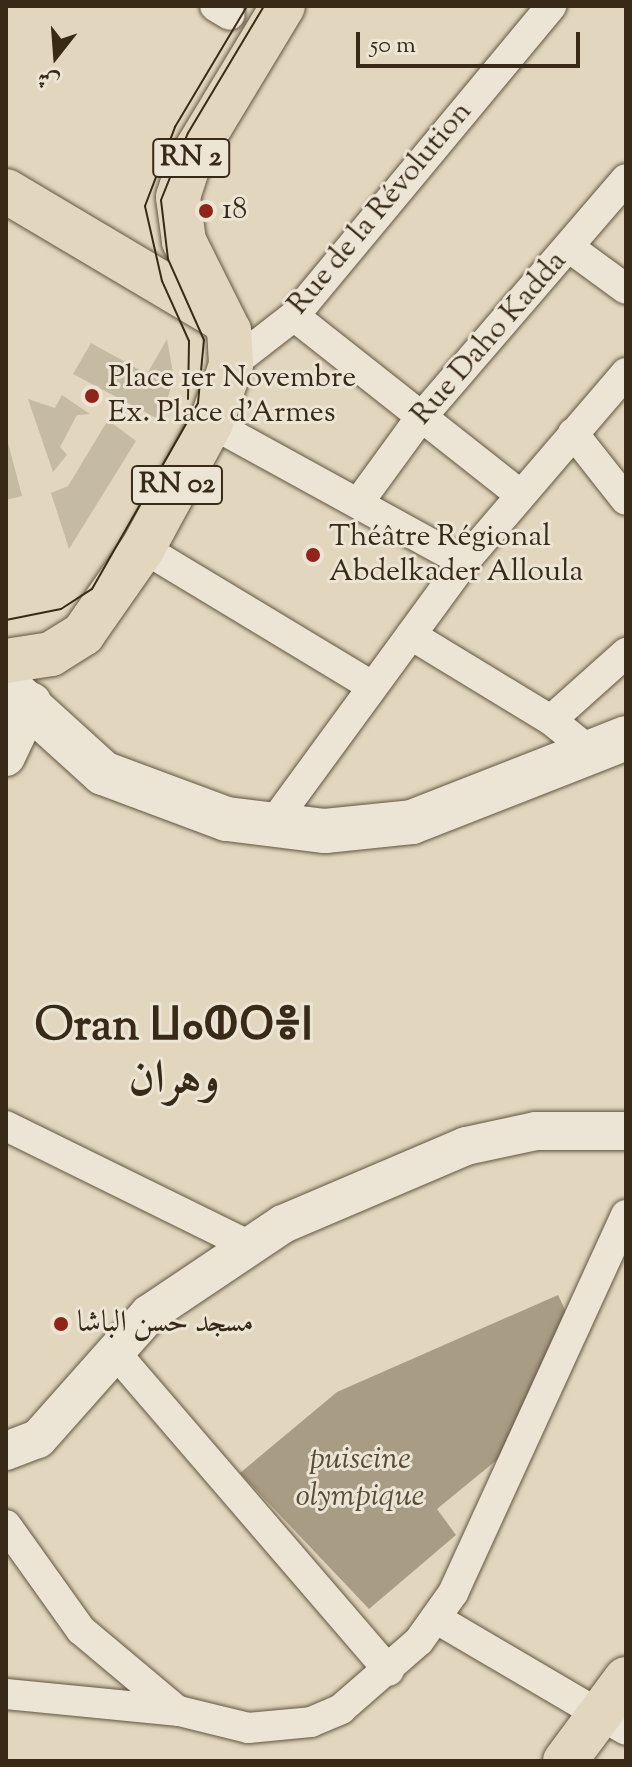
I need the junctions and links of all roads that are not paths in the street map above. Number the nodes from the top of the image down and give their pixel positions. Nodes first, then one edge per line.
1 (283, 6) edge
2 (551, 6) edge
3 (626, 179) edge
4 (6, 191) edge
5 (570, 248) junction
6 (626, 289) edge
7 (294, 316) junction
8 (225, 321) junction
9 (231, 365) junction
10 (626, 373) edge
11 (418, 421) junction
12 (211, 423) junction
13 (573, 433) junction
14 (519, 494) junction
15 (626, 500) edge
16 (359, 502) junction
17 (143, 548) junction
18 (464, 562) junction
19 (83, 634) junction
20 (411, 635) junction
21 (626, 653) edge
22 (6, 661) edge
23 (370, 685) junction
24 (19, 693) edge
25 (551, 720) junction
26 (609, 746) edge
27 (6, 757) edge
28 (271, 826) junction
29 (6, 1126) edge
30 (626, 1131) edge
31 (626, 1215) edge
32 (246, 1244) junction
33 (113, 1350) junction
34 (6, 1451) edge
35 (6, 1525) edge
36 (437, 1619) junction
37 (389, 1671) junction
38 (6, 1694) edge
39 (617, 1707) edge
40 (179, 1711) junction
41 (565, 1761) edge

1 - 8 main road, RN 2
2 - 7 street, Rue de la Révolution
3 - 5 street, Rue Daho Kadda
4 - 8 main road
5 - 6 street
5 - 11 street, Rue Daho Kadda
7 - 9 street, Rue de la Révolution
7 - 11 street
8 - 9 main road, RN 02
9 - 12 main road, RN 02
10 - 13 street
11 - 14 street
11 - 16 street, Rue Daho Kadda
12 - 16 street
12 - 17 main road, RN 02
13 - 14 street
13 - 15 street
14 - 18 street
16 - 18 street
17 - 19 main road, RN 02
17 - 23 street
18 - 20 street
19 - 22 main road, RN 02
19 - 24 main road
20 - 23 street
20 - 25 street
21 - 25 street
23 - 28 street
24 - 27 street
24 - 28 main road
25 - 26 street
26 - 28 main road
29 - 32 street
30 - 32 street
31 - 36 street
32 - 33 street
33 - 34 street
33 - 37 street
35 - 40 street
36 - 37 street
36 - 39 street
37 - 40 street
38 - 40 street
39 - 41 main road

